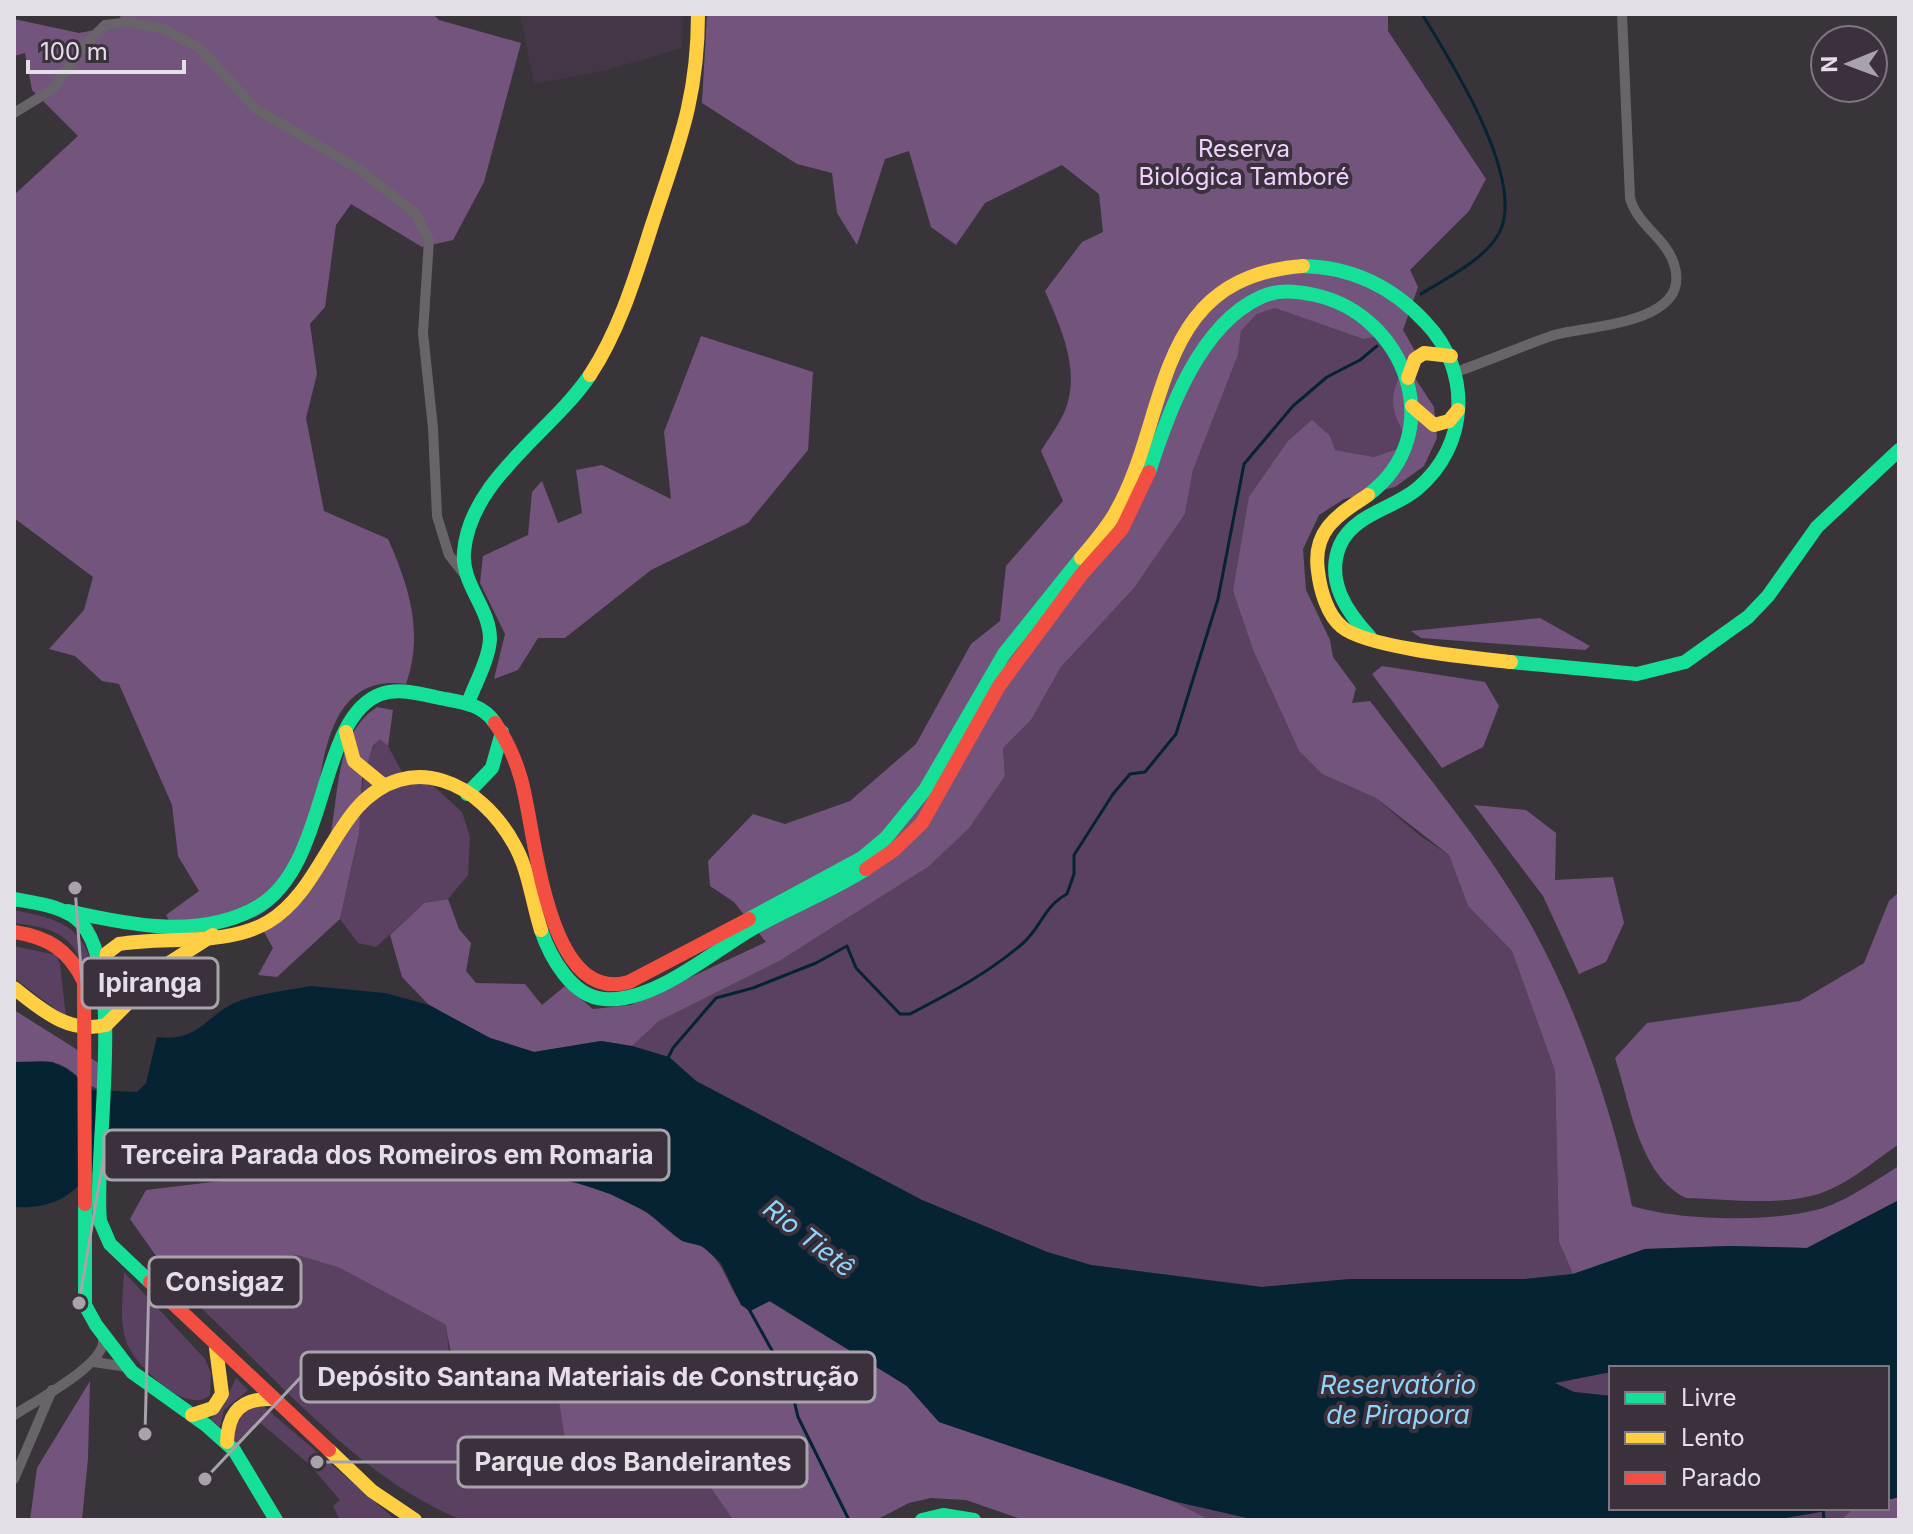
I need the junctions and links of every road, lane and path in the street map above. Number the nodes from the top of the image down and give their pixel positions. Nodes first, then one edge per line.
1 (698, 14) edge
2 (1622, 14) edge
3 (14, 113) edge
4 (1451, 356) junction
5 (1459, 371) junction
6 (1408, 378) junction
7 (1412, 406) junction
8 (1460, 408) junction
9 (1899, 450) edge
10 (465, 576) junction
11 (1370, 637) junction
12 (468, 703) junction
13 (502, 730) junction
14 (346, 731) junction
15 (382, 784) junction
16 (467, 794) junction
17 (14, 899) edge
18 (56, 909) junction
19 (14, 932) edge
20 (213, 935) junction
21 (14, 988) edge
22 (103, 988) junction
23 (90, 1199) junction
24 (102, 1335) junction
25 (215, 1347) junction
26 (94, 1362) junction
27 (127, 1367) junction
28 (52, 1390) junction
29 (272, 1399) junction
30 (14, 1415) edge
31 (192, 1415) junction
32 (227, 1442) junction
33 (14, 1479) edge
34 (276, 1520) edge
35 (415, 1520) edge
36 (922, 1520) edge
37 (974, 1520) edge

1 - 10 main road
2 - 5 street
3 - 10 street
4 - 5 main road
4 - 6 main road
4 - 13 main road
5 - 8 main road
6 - 7 main road
6 - 16 main road
7 - 8 main road
7 - 11 main road
8 - 11 main road
9 - 11 main road
10 - 12 main road
12 - 13 main road
12 - 14 main road
13 - 16 main road
14 - 15 main road
14 - 18 main road
15 - 16 main road
15 - 20 main road
17 - 18 main road
18 - 22 main road
19 - 23 main road
20 - 21 main road
20 - 22 main road
22 - 23 main road
23 - 24 main road
23 - 25 main road
24 - 26 street
24 - 27 main road
25 - 29 main road
25 - 31 main road
26 - 27 street
26 - 28 street
27 - 31 main road
28 - 30 street
28 - 33 street
29 - 32 main road
29 - 35 main road
31 - 32 main road
32 - 34 main road
36 - 37 main road

